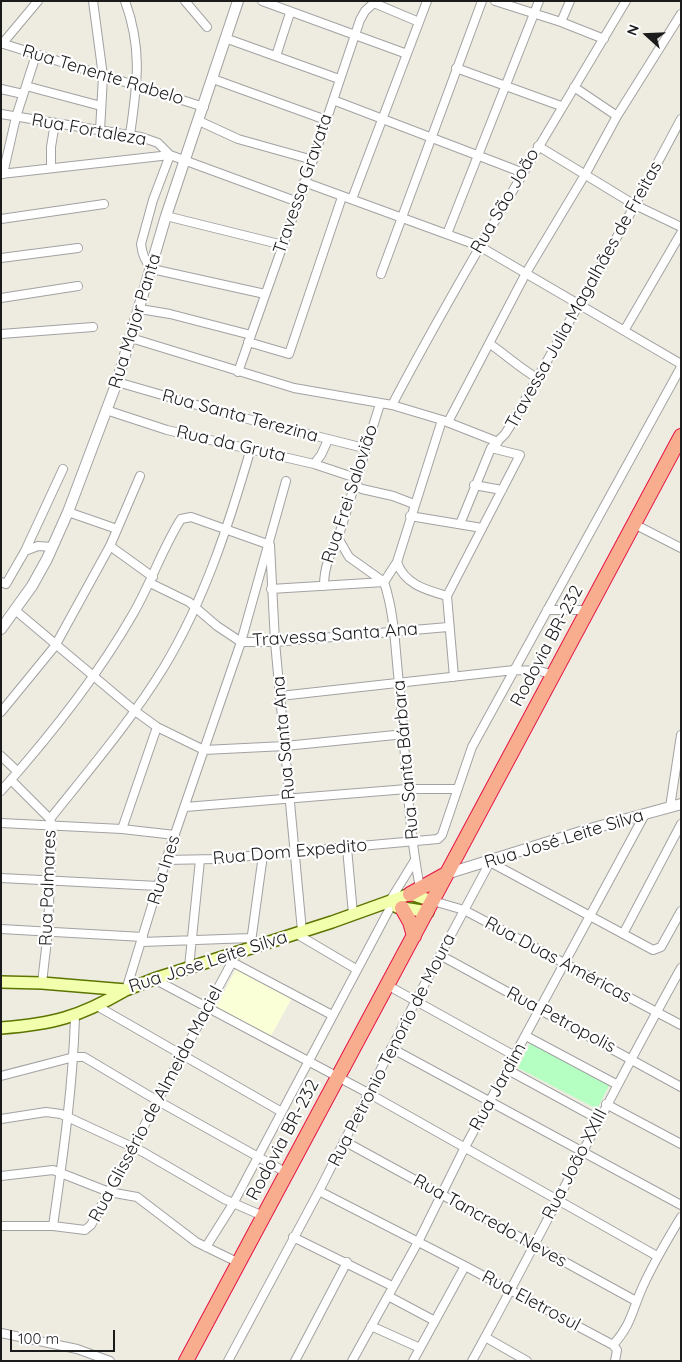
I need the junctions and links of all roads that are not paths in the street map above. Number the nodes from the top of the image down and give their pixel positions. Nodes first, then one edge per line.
1 (38, 1) edge
2 (94, 1) edge
3 (125, 1) edge
4 (185, 1) edge
5 (238, 1) edge
6 (262, 1) edge
7 (427, 1) edge
8 (482, 1) edge
9 (495, 1) edge
10 (539, 1) edge
11 (570, 1) edge
12 (626, 1) edge
13 (375, 2) edge
14 (290, 13) junction
15 (534, 14) junction
16 (681, 14) edge
17 (419, 22) junction
18 (562, 22) junction
19 (207, 27) dead end
20 (354, 35) junction
21 (225, 38) junction
22 (604, 39) junction
23 (2, 44) edge
24 (407, 54) junction
25 (36, 55) junction
26 (276, 56) junction
27 (456, 68) junction
28 (103, 76) junction
29 (212, 79) junction
30 (339, 80) junction
31 (136, 85) junction
32 (506, 85) junction
33 (26, 86) junction
34 (574, 87) junction
35 (1, 89) edge
36 (22, 94) junction
37 (332, 100) junction
38 (101, 106) junction
39 (561, 106) junction
40 (204, 107) junction
41 (1, 114) edge
42 (617, 116) junction
43 (16, 117) junction
44 (382, 119) junction
45 (681, 119) edge
46 (326, 120) junction
47 (199, 121) junction
48 (55, 123) junction
49 (100, 131) junction
50 (130, 135) junction
51 (432, 140) junction
52 (538, 146) junction
53 (170, 155) junction
54 (478, 155) junction
55 (313, 160) junction
56 (184, 161) junction
57 (51, 167) junction
58 (521, 172) junction
59 (586, 173) junction
60 (2, 174) edge
61 (304, 182) junction
62 (342, 197) junction
63 (352, 199) junction
64 (298, 202) junction
65 (104, 204) dead end
66 (635, 204) junction
67 (166, 216) junction
68 (403, 217) junction
69 (1, 220) edge
70 (681, 227) edge
71 (681, 232) edge
72 (447, 234) junction
73 (283, 245) junction
74 (479, 246) junction
75 (78, 248) dead end
76 (1, 258) edge
77 (152, 269) junction
78 (526, 273) junction
79 (381, 274) dead end
80 (78, 286) dead end
81 (265, 294) junction
82 (1, 298) edge
83 (579, 304) junction
84 (140, 309) junction
85 (93, 327) dead end
86 (624, 331) junction
87 (1, 334) edge
88 (131, 338) junction
89 (250, 339) junction
90 (490, 344) junction
91 (681, 364) edge
92 (681, 368) edge
93 (238, 372) junction
94 (537, 378) junction
95 (117, 382) junction
96 (380, 404) junction
97 (392, 405) junction
98 (106, 410) junction
99 (445, 421) junction
100 (681, 436) edge
101 (328, 440) junction
102 (494, 445) junction
103 (251, 448) junction
104 (364, 448) junction
105 (676, 458) edge
106 (314, 464) junction
107 (62, 469) dead end
108 (140, 476) dead end
109 (356, 478) junction
110 (286, 481) dead end
111 (474, 485) junction
112 (502, 490) junction
113 (414, 504) junction
114 (68, 512) junction
115 (410, 516) junction
116 (460, 524) junction
117 (634, 524) junction
118 (482, 528) junction
119 (117, 529) junction
120 (227, 530) junction
121 (338, 538) junction
122 (270, 545) junction
123 (52, 546) junction
124 (110, 546) junction
125 (681, 548) edge
126 (25, 551) junction
127 (397, 562) junction
128 (152, 580) junction
129 (384, 582) junction
130 (4, 583) edge
131 (324, 586) junction
132 (271, 588) junction
133 (1, 592) edge
134 (446, 596) junction
135 (196, 606) junction
136 (16, 610) junction
137 (548, 610) junction
138 (588, 610) junction
139 (448, 626) junction
140 (1, 628) edge
141 (395, 632) junction
142 (241, 642) junction
143 (275, 642) junction
144 (55, 646) junction
145 (514, 670) junction
146 (554, 675) junction
147 (454, 677) junction
148 (93, 678) junction
149 (399, 682) junction
150 (280, 696) junction
151 (1, 712) edge
152 (134, 712) junction
153 (157, 727) junction
154 (405, 734) junction
155 (681, 735) edge
156 (285, 746) junction
157 (204, 750) junction
158 (1, 756) edge
159 (17, 771) junction
160 (10, 780) junction
161 (457, 788) junction
162 (407, 789) junction
163 (1, 791) edge
164 (290, 798) junction
165 (681, 804) edge
166 (185, 807) junction
167 (670, 807) junction
168 (645, 814) junction
169 (51, 822) junction
170 (1, 823) edge
171 (681, 824) edge
172 (122, 829) junction
173 (175, 835) junction
174 (413, 840) junction
175 (347, 848) junction
176 (294, 852) junction
177 (263, 855) junction
178 (166, 860) junction
179 (200, 860) junction
180 (415, 860) junction
181 (490, 862) junction
182 (446, 874) junction
183 (1, 878) edge
184 (50, 881) junction
185 (158, 886) junction
186 (415, 891) junction
187 (391, 905) junction
188 (430, 906) junction
189 (464, 910) junction
190 (681, 911) edge
191 (353, 914) junction
192 (590, 917) junction
193 (1, 928) edge
194 (48, 931) junction
195 (299, 932) junction
196 (623, 934) junction
197 (414, 936) junction
198 (142, 940) junction
199 (191, 941) junction
200 (251, 942) junction
201 (440, 955) junction
202 (233, 958) junction
203 (566, 963) junction
204 (189, 967) junction
205 (356, 969) junction
206 (681, 969) edge
207 (154, 978) junction
208 (1, 982) edge
209 (42, 983) junction
210 (387, 985) junction
211 (126, 990) junction
212 (415, 1002) junction
213 (97, 1006) junction
214 (208, 1009) junction
215 (540, 1009) junction
216 (656, 1012) junction
217 (332, 1015) junction
218 (75, 1016) junction
219 (681, 1025) edge
220 (1, 1028) edge
221 (526, 1036) junction
222 (391, 1048) junction
223 (184, 1056) junction
224 (515, 1056) junction
225 (74, 1057) junction
226 (630, 1057) junction
227 (307, 1060) junction
228 (508, 1070) junction
229 (1, 1076) edge
230 (338, 1077) junction
231 (616, 1084) junction
232 (681, 1086) edge
233 (368, 1093) junction
234 (158, 1101) junction
235 (490, 1102) junction
236 (606, 1104) junction
237 (280, 1111) junction
238 (68, 1118) junction
239 (598, 1118) junction
240 (1, 1119) edge
241 (344, 1141) junction
242 (681, 1144) edge
243 (465, 1147) junction
244 (133, 1148) junction
245 (584, 1151) junction
246 (257, 1156) junction
247 (61, 1172) junction
248 (287, 1173) junction
249 (1, 1176) edge
250 (319, 1191) junction
251 (109, 1192) junction
252 (442, 1195) junction
253 (558, 1199) junction
254 (233, 1204) junction
255 (681, 1205) edge
256 (263, 1216) junction
257 (681, 1217) edge
258 (1, 1226) edge
259 (53, 1226) junction
260 (293, 1237) junction
261 (418, 1242) junction
262 (534, 1245) junction
263 (206, 1247) junction
264 (657, 1256) junction
265 (347, 1262) junction
266 (239, 1263) junction
267 (465, 1266) junction
268 (392, 1286) junction
269 (511, 1291) junction
270 (388, 1296) junction
271 (636, 1301) junction
272 (434, 1321) junction
273 (371, 1326) junction
274 (1, 1333) edge
275 (485, 1337) junction
276 (612, 1345) junction
277 (420, 1348) junction
278 (415, 1360) edge
279 (110, 1361) edge
280 (186, 1361) edge
281 (228, 1361) edge
282 (295, 1361) edge
283 (352, 1361) edge
284 (472, 1361) edge
285 (527, 1361) edge
286 (615, 1361) edge

1 - 23 street
2 - 28 street
3 - 31 street
4 - 19 street
5 - 21 street, Rua Major Panta
6 - 14 street
7 - 17 street
8 - 27 street
9 - 15 street
10 - 15 street
11 - 18 street
12 - 22 street, Rua São João
13 - 17 street
13 - 20 street, Travessa Gravata
14 - 20 street
14 - 26 street
15 - 18 street
15 - 32 street
16 - 42 street
17 - 24 street
18 - 22 street
20 - 24 street
20 - 30 street, Travessa Gravata
21 - 26 street
21 - 29 street, Rua Major Panta
22 - 34 street, Rua São João
23 - 25 street, Rua Tenente Rabelo
24 - 44 street
25 - 28 street, Rua Tenente Rabelo
25 - 33 street
26 - 30 street
27 - 32 street
27 - 51 street
28 - 31 street, Rua Tenente Rabelo
28 - 38 street
29 - 40 street, Rua Major Panta
29 - 46 street
30 - 37 street, Travessa Gravata
31 - 40 street, Rua Tenente Rabelo
31 - 50 street
32 - 39 street
32 - 54 street
33 - 36 street
33 - 38 street
34 - 39 street, Rua São João
34 - 42 street
35 - 36 street
36 - 43 street
37 - 44 street
37 - 46 street, Travessa Gravata
38 - 49 street
39 - 52 street, Rua São João
40 - 47 street, Rua Major Panta
41 - 43 street, Rua Fortaleza
42 - 59 street
43 - 48 street, Rua Fortaleza
43 - 60 street
44 - 51 street
44 - 63 street
45 - 66 street, Travessa Julia Magalhães de Freitas
46 - 55 street, Travessa Gravata
47 - 55 street
47 - 56 street, Rua Major Panta
48 - 49 street, Rua Fortaleza
48 - 57 street
49 - 50 street, Rua Fortaleza
50 - 53 street, Rua Fortaleza
51 - 54 street
51 - 68 street
52 - 58 street, Rua São João
52 - 59 street
53 - 56 street
53 - 57 street
53 - 77 street, Rua Fortaleza
54 - 58 street
54 - 72 street
55 - 61 street, Travessa Gravata
56 - 64 street
56 - 67 street, Rua Major Panta
57 - 60 street
58 - 74 street, Rua São João
59 - 66 street
59 - 78 street
61 - 62 street
61 - 64 street, Travessa Gravata
62 - 63 street
62 - 89 street
63 - 68 street
64 - 73 street, Travessa Gravata
65 - 69 street
66 - 70 street
66 - 83 street, Travessa Julia Magalhães de Freitas
67 - 73 street
67 - 77 street, Rua Major Panta
68 - 72 street
68 - 79 street
71 - 86 street
72 - 74 street
73 - 81 street, Travessa Gravata
74 - 78 street
74 - 97 street, Rua São João
75 - 76 street
77 - 81 street
77 - 84 street, Rua Major Panta
78 - 83 street
78 - 90 street
80 - 82 street
81 - 89 street, Travessa Gravata
83 - 86 street
83 - 94 street, Travessa Julia Magalhães de Freitas
84 - 88 street, Rua Major Panta
84 - 89 street
85 - 87 street
86 - 91 street
88 - 93 street
88 - 95 street, Rua Major Panta
89 - 93 street, Travessa Gravata
90 - 94 street
90 - 99 street
92 - 137 street
93 - 96 street
94 - 102 street, Travessa Julia Magalhães de Freitas
95 - 98 street, Rua Major Panta
95 - 101 street, Rua Santa Terezina
96 - 97 street
96 - 104 street, Rua Frei Salovião
97 - 99 street
98 - 103 street, Rua da Gruta
98 - 114 street, Rua Major Panta
99 - 102 street
99 - 113 street
100 - 105 highway, Rodovia BR-232
101 - 104 street, Rua Santa Terezina
101 - 106 street
102 - 111 street, Travessa Julia Magalhães de Freitas
102 - 112 street, Travessa Julia Magalhães de Freitas
103 - 106 street, Rua da Gruta
103 - 120 street
104 - 109 street, Rua Frei Salovião
105 - 117 highway, Rodovia BR-232
106 - 109 street, Rua da Gruta
107 - 126 street
108 - 119 street
109 - 113 street
109 - 121 street, Rua Frei Salovião
110 - 122 street
111 - 112 street
111 - 116 street, Travessa Julia Magalhães de Freitas
112 - 118 street, Travessa Julia Magalhães de Freitas
113 - 115 street
114 - 119 street
114 - 123 street, Rua Major Panta
115 - 116 street
115 - 127 street
116 - 118 street
117 - 125 street
117 - 138 highway, Rodovia BR-232
118 - 134 street, Travessa Julia Magalhães de Freitas
119 - 124 street
120 - 122 street
120 - 128 street
120 - 135 street
121 - 129 street
121 - 131 street, Rua Frei Salovião
122 - 132 street, Rua Santa Ana
122 - 142 street, Rua Ines
123 - 126 street
123 - 136 street, Rua Major Panta
124 - 128 street, Travessa Santa Ana
124 - 144 street
126 - 130 street
127 - 129 street
127 - 134 street
128 - 135 street, Travessa Santa Ana
128 - 148 street
129 - 131 street
129 - 141 street, Rua Santa Bárbara
130 - 133 street
131 - 132 street
132 - 143 street, Rua Santa Ana
134 - 139 street
135 - 142 street, Travessa Santa Ana
135 - 152 street
136 - 140 street, Rua Major Panta
136 - 144 street
137 - 138 street
137 - 145 street
138 - 146 highway, Rodovia BR-232
139 - 141 street, Travessa Santa Ana
139 - 147 street
141 - 143 street, Travessa Santa Ana
141 - 149 street, Rua Santa Bárbara
142 - 143 street, Travessa Santa Ana
142 - 157 street, Rua Ines
143 - 150 street, Rua Santa Ana
144 - 148 street
144 - 151 street
145 - 146 street
145 - 147 street
145 - 161 street
146 - 182 highway, Rodovia BR-232
147 - 149 street
148 - 152 street
148 - 159 street
149 - 150 street
149 - 154 street, Rua Santa Bárbara
150 - 156 street, Rua Santa Ana
152 - 153 street
152 - 169 street
153 - 157 street
153 - 172 street
154 - 156 street
154 - 162 street, Rua Santa Bárbara
155 - 167 street
156 - 157 street
156 - 164 street, Rua Santa Ana
157 - 166 street, Rua Ines
158 - 159 street
159 - 160 street
160 - 163 street
160 - 169 street, Rua Palmares
161 - 162 street
161 - 174 street, Rua Dom Expedito
162 - 164 street
162 - 174 street, Rua Santa Bárbara
164 - 166 street
164 - 176 street, Rua Santa Ana
165 - 167 street, Rua José Leite Silva
166 - 173 street, Rua Ines
167 - 168 street, Rua José Leite Silva
168 - 181 street, Rua José Leite Silva
168 - 192 street, Rua Jardim
169 - 170 street
169 - 172 street
169 - 184 street, Rua Palmares
171 - 196 street
172 - 173 street
173 - 178 street, Rua Ines
174 - 175 street, Rua Dom Expedito
174 - 180 street, Rua Santa Bárbara
175 - 176 street, Rua Dom Expedito
175 - 191 street
176 - 177 street, Rua Dom Expedito
176 - 195 street, Rua Santa Ana
177 - 179 street, Rua Dom Expedito
177 - 200 street
178 - 179 street, Rua Dom Expedito
178 - 185 street, Rua Ines
179 - 199 street
180 - 186 street, Rua Santa Bárbara
180 - 187 street
181 - 182 street, Rua José Leite Silva
181 - 189 street, Rua Petronio Tenorio de Moura
181 - 192 street
182 - 186 highway
182 - 188 highway, Rodovia BR-232
183 - 184 street
184 - 185 street
184 - 194 street, Rua Palmares
185 - 198 street, Rua Ines
186 - 187 main road, Rua Jose Leite Silva
186 - 188 main road
187 - 188 main road, Rua Jose Leite Silva
187 - 191 main road, Rua Jose Leite Silva
187 - 197 highway
187 - 205 street
188 - 189 street, Rua Duas Américas
188 - 197 highway, Rodovia BR-232
189 - 201 street, Rua Petronio Tenorio de Moura
189 - 203 street, Rua Duas Américas
190 - 196 street
191 - 195 main road, Rua Jose Leite Silva
192 - 196 street
192 - 203 street, Rua Jardim
193 - 194 street
194 - 198 street
194 - 209 street, Rua Palmares
195 - 200 main road, Rua Jose Leite Silva
195 - 205 street
197 - 210 highway, Rodovia BR-232
198 - 199 street
198 - 211 street, Rua Ines
199 - 200 street
199 - 204 street
200 - 202 main road, Rua Jose Leite Silva
201 - 212 street, Rua Petronio Tenorio de Moura
201 - 215 street, Rua Petropolis
202 - 204 main road, Rua Jose Leite Silva
202 - 214 street, Rua Glissério de Almeida Maciel
202 - 217 street
203 - 215 street, Rua Jardim
203 - 216 street, Rua Duas Américas
204 - 207 main road, Rua Jose Leite Silva
205 - 217 street
206 - 216 street, Rua João XXIII
207 - 211 main road, Rua Jose Leite Silva
207 - 214 street
208 - 209 main road, Rua Jose Leite Silva
209 - 211 main road, Rua Jose Leite Silva
210 - 212 street
210 - 230 highway, Rodovia BR-232
211 - 213 main road
212 - 222 street, Rua Petronio Tenorio de Moura
212 - 224 street
213 - 218 main road
213 - 223 street
214 - 223 street, Rua Glissério de Almeida Maciel
214 - 227 street
215 - 221 street, Rua Jardim
215 - 226 street, Rua Petropolis
216 - 219 street, Rua Duas Américas
216 - 226 street, Rua João XXIII
217 - 227 street
218 - 220 main road
218 - 225 street
221 - 224 street, Rua Jardim
221 - 231 street
222 - 233 street, Rua Petronio Tenorio de Moura
222 - 235 street
223 - 234 street, Rua Glissério de Almeida Maciel
223 - 237 street
224 - 228 street, Rua Jardim
225 - 229 street
225 - 234 street
225 - 238 street
226 - 231 street, Rua João XXIII
226 - 232 street, Rua Petropolis
227 - 230 street
227 - 237 street
228 - 235 street, Rua Jardim
228 - 239 street
230 - 233 street
230 - 248 highway, Rodovia BR-232
231 - 236 street, Rua João XXIII
233 - 241 street, Rua Petronio Tenorio de Moura
233 - 243 street
234 - 244 street, Rua Glissério de Almeida Maciel
234 - 246 street
235 - 243 street, Rua Jardim
235 - 245 street
236 - 239 street, Rua João XXIII
236 - 242 street
237 - 246 street
238 - 240 street
238 - 244 street
238 - 247 street
239 - 245 street, Rua João XXIII
241 - 250 street, Rua Petronio Tenorio de Moura
241 - 252 street, Rua Tancredo Neves
243 - 252 street, Rua Jardim
243 - 253 street
244 - 251 street, Rua Glissério de Almeida Maciel
244 - 254 street
245 - 253 street, Rua João XXIII
245 - 255 street
246 - 248 street
246 - 254 street
247 - 249 street
247 - 251 street
247 - 259 street
248 - 256 highway, Rodovia BR-232
250 - 260 street, Rua Petronio Tenorio de Moura
250 - 261 street, Rua Eletrosul
251 - 259 street, Rua Glissério de Almeida Maciel
251 - 263 street
252 - 261 street, Rua Jardim
252 - 262 street, Rua Tancredo Neves
253 - 262 street, Rua João XXIII
253 - 264 street
254 - 256 street
254 - 263 street
256 - 266 highway, Rodovia BR-232
257 - 264 street
258 - 259 street, Rua Glissério de Almeida Maciel
260 - 265 street
260 - 281 street, Rua Petronio Tenorio de Moura
261 - 267 street, Rua Eletrosul
261 - 268 street, Rua Jardim
262 - 269 street, Rua João XXIII
262 - 271 street, Rua Tancredo Neves
263 - 266 street
264 - 271 street
265 - 268 street
265 - 282 street
266 - 280 highway, Rodovia BR-232
267 - 269 street, Rua Eletrosul
267 - 272 street
268 - 270 street, Rua Jardim
269 - 275 street, Rua João XXIII
269 - 276 street, Rua Eletrosul
270 - 272 street
270 - 273 street, Rua Jardim
271 - 276 street
272 - 277 street
273 - 277 street
273 - 283 street, Rua Jardim
274 - 279 street
275 - 284 street, Rua João XXIII
275 - 285 street
276 - 286 street
277 - 278 street

